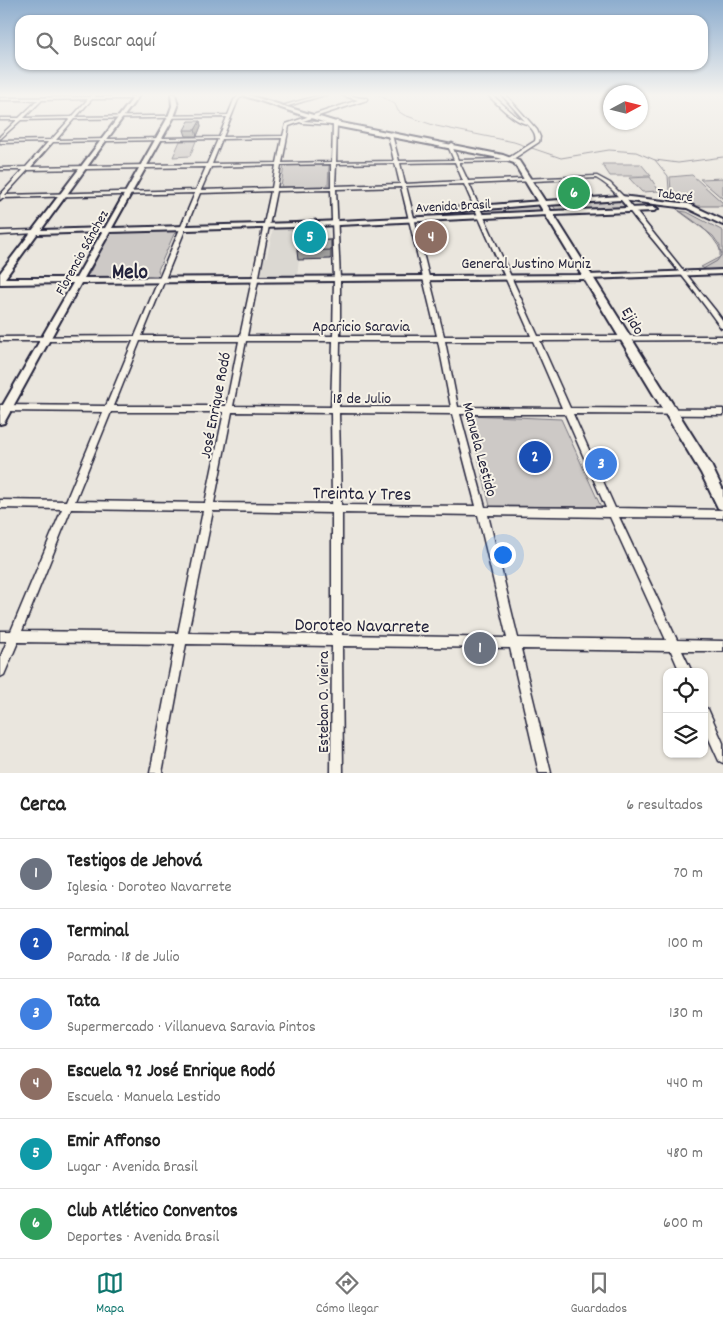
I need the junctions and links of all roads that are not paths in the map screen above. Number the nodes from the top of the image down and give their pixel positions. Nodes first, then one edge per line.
1 (63, 130) edge
2 (112, 130) edge
3 (164, 130) edge
4 (224, 130) edge
5 (286, 130) edge
6 (336, 130) edge
7 (371, 130) edge
8 (535, 130) edge
9 (391, 134) junction
10 (285, 137) junction
11 (221, 138) junction
12 (158, 140) junction
13 (104, 141) junction
14 (0, 142) edge
15 (53, 142) junction
16 (451, 145) junction
17 (514, 155) junction
18 (455, 160) junction
19 (396, 161) junction
20 (334, 163) junction
21 (279, 164) junction
22 (210, 165) junction
23 (144, 166) junction
24 (28, 168) junction
25 (84, 168) junction
26 (0, 169) edge
27 (530, 179) junction
28 (464, 182) junction
29 (402, 185) junction
30 (333, 188) junction
31 (274, 189) junction
32 (198, 192) junction
33 (127, 194) junction
34 (63, 196) junction
35 (0, 198) edge
36 (621, 198) junction
37 (668, 207) junction
38 (679, 207) junction
39 (548, 208) junction
40 (631, 209) junction
41 (478, 212) junction
42 (411, 217) junction
43 (335, 222) junction
44 (723, 223) edge
45 (272, 226) junction
46 (183, 228) junction
47 (723, 229) edge
48 (108, 230) junction
49 (0, 232) edge
50 (35, 232) junction
51 (723, 273) edge
52 (686, 274) junction
53 (426, 277) junction
54 (509, 277) junction
55 (591, 277) junction
56 (338, 278) junction
57 (256, 279) junction
58 (0, 280) edge
59 (162, 280) junction
60 (80, 281) junction
61 (692, 282) junction
62 (723, 326) edge
63 (336, 338) junction
64 (441, 338) junction
65 (723, 338) edge
66 (0, 339) edge
67 (46, 339) junction
68 (137, 339) junction
69 (242, 339) junction
70 (536, 339) junction
71 (629, 339) junction
72 (3, 408) edge
73 (108, 409) junction
74 (228, 410) junction
75 (335, 410) junction
76 (455, 410) junction
77 (568, 412) junction
78 (674, 412) junction
79 (723, 412) edge
80 (0, 420) edge
81 (723, 488) edge
82 (0, 504) edge
83 (723, 504) edge
84 (69, 506) junction
85 (209, 507) junction
86 (337, 509) junction
87 (482, 511) junction
88 (613, 514) junction
89 (723, 514) edge
90 (0, 636) edge
91 (14, 636) junction
92 (182, 638) junction
93 (337, 641) junction
94 (513, 642) junction
95 (723, 646) edge
96 (676, 647) junction
97 (684, 668) edge
98 (0, 671) edge
99 (708, 722) edge
100 (723, 757) edge
101 (156, 773) edge
102 (337, 773) edge
103 (545, 773) edge

1 - 15 street
2 - 13 street
3 - 12 street, Florencio Sánchez
4 - 11 street
5 - 10 street, José Enrique Rodó
6 - 20 street, Esteban O. Vieira
7 - 9 main road
8 - 17 street
9 - 16 main road
9 - 19 street, Manuela Lestido
10 - 11 street
10 - 21 street, José Enrique Rodó
11 - 12 street
11 - 22 street
12 - 13 street
12 - 23 street, Florencio Sánchez
13 - 15 street
13 - 25 street
14 - 15 street
15 - 24 street
16 - 17 main road
16 - 18 street
17 - 18 street
17 - 27 main road, Ejido
18 - 19 street
18 - 28 street
19 - 20 street
19 - 29 street, Manuela Lestido
20 - 21 street
20 - 30 street, Esteban O. Vieira
21 - 22 street
21 - 31 street, José Enrique Rodó
22 - 23 street
22 - 32 street
23 - 25 street
23 - 33 street, Florencio Sánchez
24 - 25 street
24 - 26 street
24 - 35 street
25 - 34 street
27 - 28 street
27 - 36 street
27 - 39 main road, Ejido
28 - 29 street
28 - 41 street
29 - 30 street
29 - 42 street, Manuela Lestido
30 - 31 street
30 - 43 street, Esteban O. Vieira
31 - 32 street
31 - 45 street, José Enrique Rodó
32 - 33 street
32 - 46 street
33 - 34 street
33 - 48 street, Florencio Sánchez
34 - 35 street
34 - 50 street
36 - 37 main road, Tabaré
36 - 39 main road, Avenida Brasil
36 - 40 street
37 - 38 main road, Tabaré
37 - 40 main road, Tabaré
38 - 44 main road, Tabaré
38 - 47 main road, Tabaré
39 - 40 main road, Avenida Brasil
39 - 41 street, Avenida Brasil
39 - 41 street, Avenida Brasil
39 - 55 main road, Ejido
40 - 52 street
41 - 42 street, Avenida Brasil
41 - 54 street
42 - 43 street, Avenida Brasil
42 - 53 street, Manuela Lestido
43 - 45 street, Avenida Brasil
43 - 56 street, Esteban O. Vieira
45 - 46 street, Avenida Brasil
45 - 57 street, José Enrique Rodó
46 - 48 street, Avenida Brasil
46 - 59 street
48 - 50 street, Avenida Brasil
48 - 60 street, Florencio Sánchez
49 - 50 street
50 - 58 street
51 - 52 street, General Justino Muniz
51 - 61 street, General Justino Muniz
52 - 55 street, General Justino Muniz
52 - 61 street
53 - 54 street, General Justino Muniz
53 - 56 street, General Justino Muniz
53 - 64 street, Manuela Lestido
54 - 55 street, General Justino Muniz
54 - 70 street
55 - 71 main road, Ejido
56 - 57 street, General Justino Muniz
56 - 63 street, Esteban O. Vieira
57 - 59 street, General Justino Muniz
57 - 69 street, José Enrique Rodó
58 - 60 street, General Justino Muniz
59 - 60 street, General Justino Muniz
59 - 68 street
60 - 67 street, Florencio Sánchez
61 - 62 street
63 - 64 street, Aparicio Saravia
63 - 69 street, Aparicio Saravia
63 - 75 street, Esteban O. Vieira
64 - 70 street, Aparicio Saravia
64 - 76 street, Manuela Lestido
65 - 71 street, Aparicio Saravia
66 - 67 street, Aparicio Saravia
67 - 68 street, Aparicio Saravia
67 - 72 street, Florencio Sánchez
68 - 69 street, Aparicio Saravia
68 - 73 street
69 - 74 street, José Enrique Rodó
70 - 71 street, Aparicio Saravia
70 - 77 street
71 - 78 main road, Ejido
72 - 73 street, 18 de Julio
72 - 80 street, Florencio Sánchez
73 - 74 street, 18 de Julio
73 - 84 street
74 - 75 street, 18 de Julio
74 - 85 street, José Enrique Rodó
75 - 76 street, 18 de Julio
75 - 86 street, Esteban O. Vieira
76 - 77 street, 18 de Julio
76 - 87 street, Manuela Lestido
77 - 78 street, 18 de Julio
77 - 88 street
78 - 79 street, 18 de Julio
78 - 81 main road, Ejido
78 - 83 main road, Ejido
82 - 84 street, Treinta y Tres
84 - 85 street, Treinta y Tres
84 - 91 street
85 - 86 street, Treinta y Tres
85 - 92 street, José Enrique Rodó
86 - 87 street, Treinta y Tres
86 - 93 street, Esteban O. Vieira
87 - 88 street, Treinta y Tres
87 - 94 street, Manuela Lestido
88 - 89 street, Treinta y Tres
88 - 96 street
90 - 91 street, Doroteo Navarrete
91 - 92 street, Doroteo Navarrete
91 - 98 street
92 - 93 street, Doroteo Navarrete
92 - 101 street, José Enrique Rodó
93 - 94 street, Doroteo Navarrete
93 - 102 street, Esteban O. Vieira
94 - 96 street, Doroteo Navarrete
94 - 103 street, Manuela Lestido
95 - 96 street, Doroteo Navarrete
96 - 97 street
99 - 100 street

